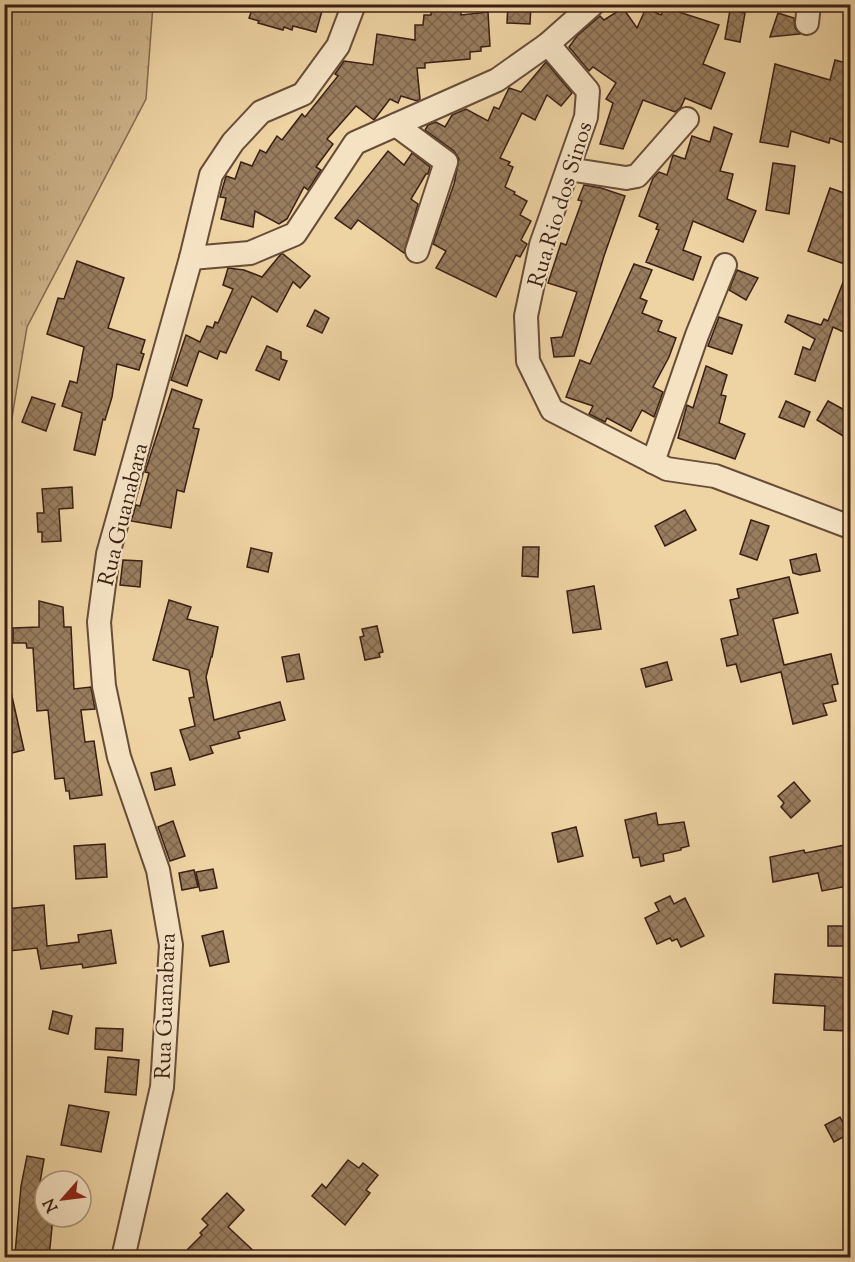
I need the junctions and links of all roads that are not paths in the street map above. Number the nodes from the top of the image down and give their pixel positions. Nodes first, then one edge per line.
1 (354, 4) edge
2 (593, 4) edge
3 (548, 44) junction
4 (687, 119) dead end
5 (396, 125) junction
6 (568, 169) junction
7 (417, 251) dead end
8 (191, 258) junction
9 (725, 265) dead end
10 (653, 462) junction
11 (850, 527) edge
12 (123, 1257) edge

1 - 8 street, Rua Guanabara
2 - 3 street
3 - 5 street
3 - 6 street, Rua Rio dos Sinos
4 - 6 street
5 - 7 street
5 - 8 street
6 - 10 street, Rua Rio dos Sinos
8 - 12 street, Rua Guanabara
9 - 10 street
10 - 11 street, Rua Rio dos Sinos

